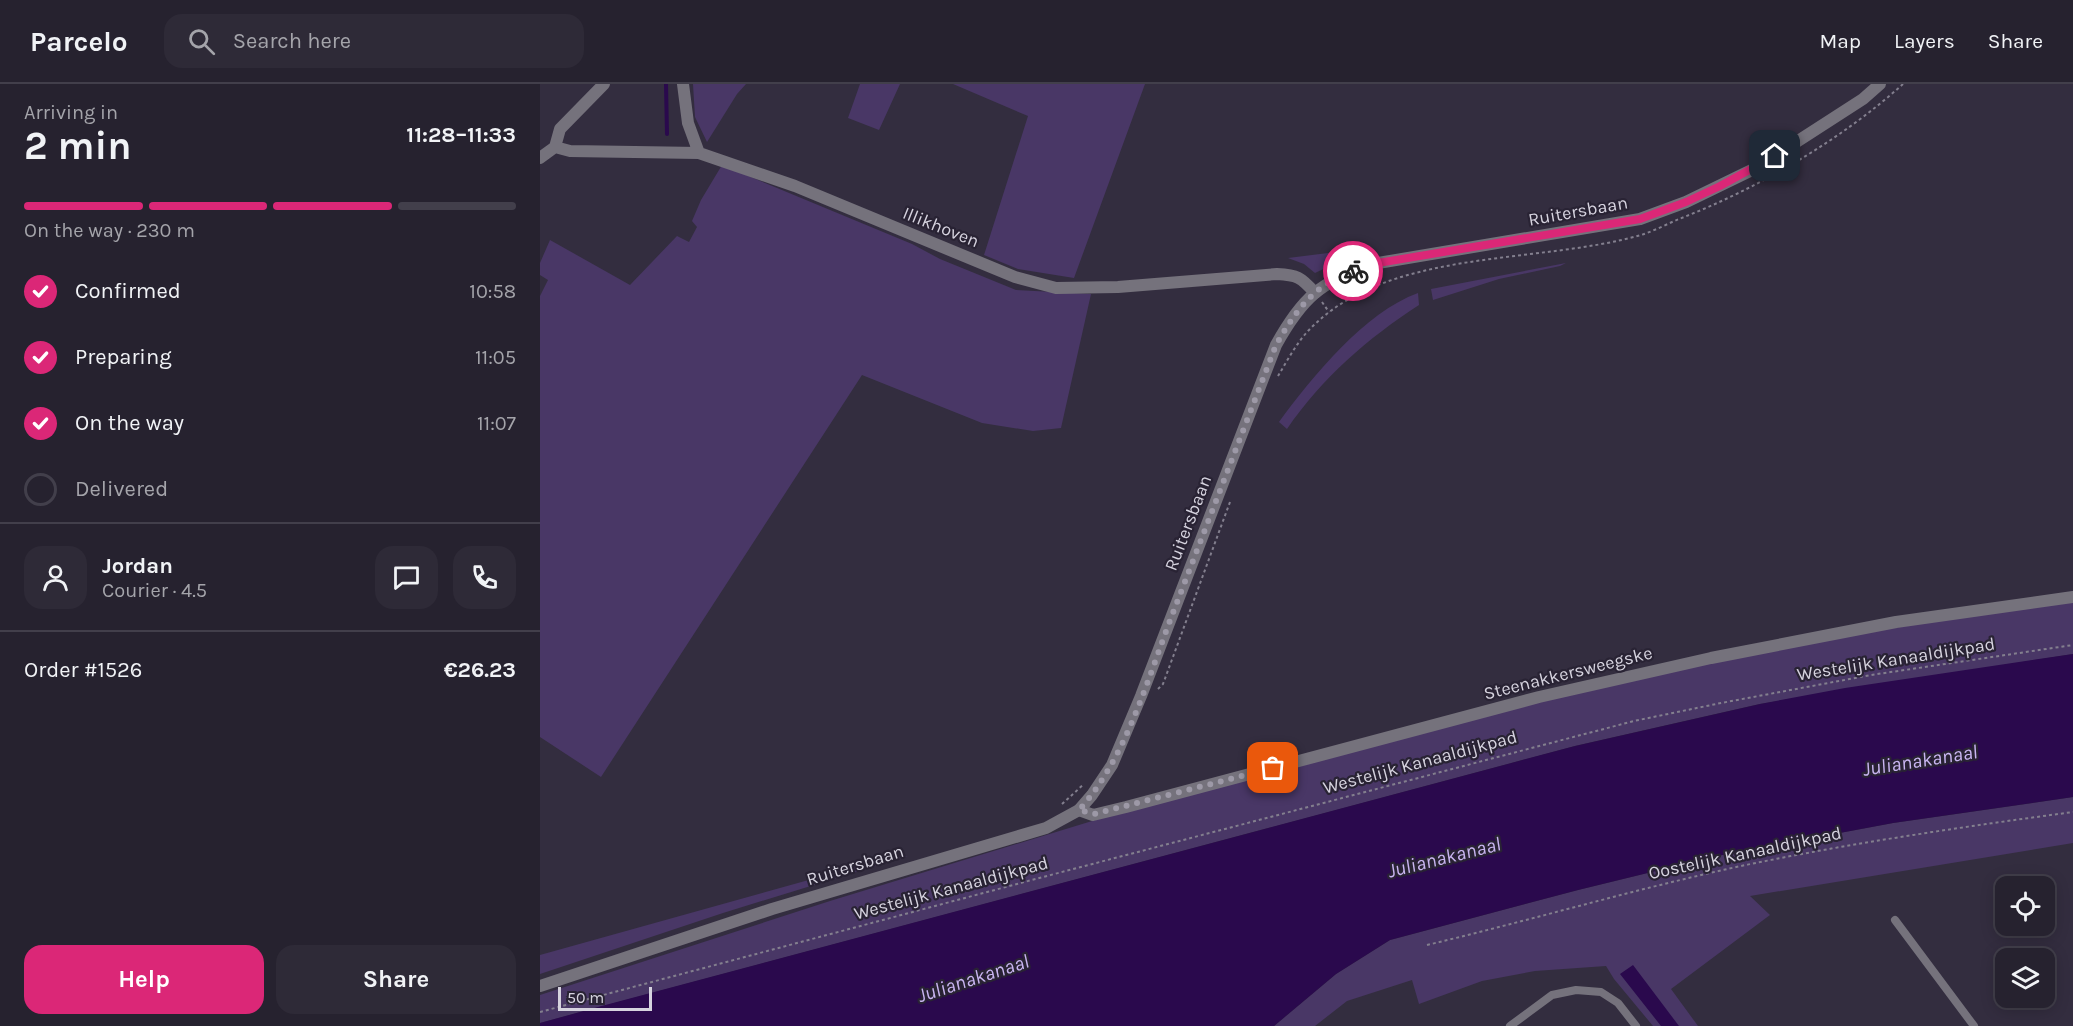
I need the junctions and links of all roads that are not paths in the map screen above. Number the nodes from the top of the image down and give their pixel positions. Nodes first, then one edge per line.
1 (604, 84) edge
2 (683, 84) edge
3 (1880, 84) edge
4 (555, 147) junction
5 (699, 153) junction
6 (540, 158) edge
7 (1315, 293) junction
8 (2073, 597) edge
9 (1079, 810) junction
10 (1895, 920) dead end
11 (540, 986) edge
12 (1510, 1026) edge
13 (1636, 1026) edge
14 (1974, 1026) edge

1 - 4 street
2 - 5 street
3 - 7 street, Ruitersbaan
4 - 5 street, Illikhoven
4 - 6 street
5 - 7 street, Illikhoven
7 - 9 street, Ruitersbaan
8 - 9 street, Steenakkersweegske
9 - 11 street, Ruitersbaan
10 - 14 lane
12 - 13 lane

